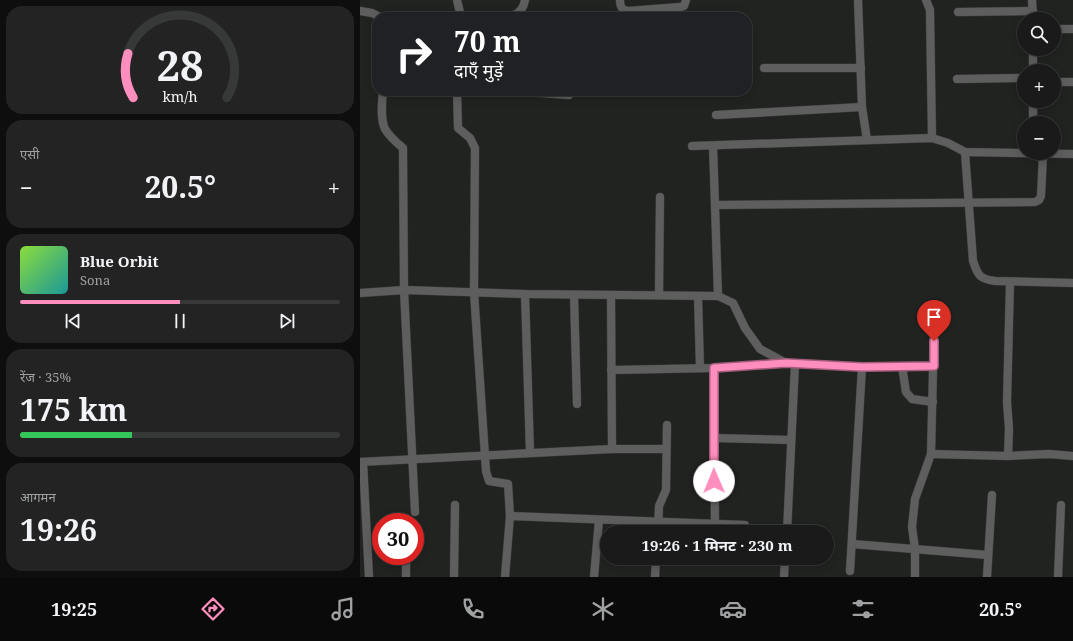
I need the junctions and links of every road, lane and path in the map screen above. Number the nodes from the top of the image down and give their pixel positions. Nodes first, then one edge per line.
1 (457, 0) edge
2 (525, 0) edge
3 (620, 0) edge
4 (686, 0) edge
5 (858, 0) edge
6 (926, 0) edge
7 (1032, 0) edge
8 (360, 12) edge
9 (460, 12) edge
10 (519, 12) edge
11 (958, 12) dead end
12 (1033, 12) edge
13 (372, 13) edge
14 (1017, 14) edge
15 (1061, 29) edge
16 (1073, 29) edge
17 (764, 68) dead end
18 (861, 68) junction
19 (1017, 78) edge
20 (957, 79) dead end
21 (1061, 82) edge
22 (1073, 82) edge
23 (383, 96) edge
24 (457, 96) edge
25 (862, 107) junction
26 (716, 115) dead end
27 (932, 138) junction
28 (867, 140) junction
29 (692, 146) dead end
30 (713, 146) junction
31 (965, 152) junction
32 (1017, 153) edge
33 (1061, 154) edge
34 (1073, 154) edge
35 (1043, 160) edge
36 (660, 196) dead end
37 (970, 202) junction
38 (715, 205) junction
39 (1010, 282) junction
40 (1073, 283) edge
41 (404, 290) junction
42 (474, 292) junction
43 (360, 293) edge
44 (525, 294) junction
45 (574, 295) junction
46 (611, 295) junction
47 (659, 295) junction
48 (698, 296) junction
49 (718, 296) junction
50 (934, 329) dead end
51 (791, 364) junction
52 (902, 366) junction
53 (934, 366) junction
54 (862, 367) junction
55 (700, 368) junction
56 (714, 368) junction
57 (611, 370) junction
58 (933, 402) junction
59 (577, 404) dead end
60 (667, 425) dead end
61 (714, 438) junction
62 (791, 440) junction
63 (612, 448) junction
64 (666, 449) junction
65 (530, 452) junction
66 (485, 454) junction
67 (931, 454) junction
68 (1008, 456) junction
69 (1073, 456) edge
70 (413, 458) junction
71 (362, 462) edge
72 (992, 495) dead end
73 (455, 505) dead end
74 (1061, 505) dead end
75 (415, 512) dead end
76 (510, 516) junction
77 (599, 520) junction
78 (658, 522) junction
79 (686, 525) edge
80 (715, 525) edge
81 (787, 525) edge
82 (852, 544) junction
83 (915, 549) junction
84 (988, 555) junction
85 (406, 565) edge
86 (656, 565) edge
87 (785, 565) edge
88 (850, 571) dead end
89 (369, 577) edge
90 (406, 577) edge
91 (454, 577) edge
92 (506, 577) edge
93 (594, 577) edge
94 (655, 577) edge
95 (784, 577) edge
96 (915, 577) edge
97 (987, 577) edge
98 (1058, 577) edge

1 - 9 street
2 - 10 street
3 - 4 street
5 - 18 street
6 - 27 street
7 - 12 street
8 - 13 street
11 - 14 street
15 - 16 street
17 - 18 street
18 - 25 street
19 - 20 street
21 - 22 street
23 - 41 street
24 - 42 street
25 - 26 street
25 - 28 street
27 - 28 street
27 - 31 street
28 - 30 street
29 - 30 street
30 - 38 street
31 - 32 street
31 - 37 street
33 - 34 street
35 - 37 street
36 - 47 street
37 - 38 street
37 - 39 street
38 - 49 street
39 - 40 street
39 - 68 street
41 - 42 street
41 - 43 street
41 - 70 street
42 - 44 street
42 - 66 street
44 - 45 street
44 - 65 street
45 - 46 street
45 - 59 street
46 - 47 street
46 - 57 street
47 - 48 street
48 - 49 street
48 - 55 street
49 - 51 street
50 - 53 street
51 - 54 street
51 - 56 street
51 - 62 street
52 - 53 street
52 - 54 street
52 - 58 street
53 - 58 street
54 - 82 street
55 - 56 street
55 - 57 street
56 - 61 street
57 - 63 street
58 - 67 street
60 - 64 street
61 - 62 street
61 - 80 street
62 - 81 street
63 - 64 street
63 - 65 street
64 - 78 street
65 - 66 street
66 - 70 street
66 - 76 street
67 - 68 street
67 - 83 street
68 - 69 street
70 - 71 street
70 - 75 street
71 - 89 street
72 - 84 street
73 - 91 street
74 - 98 street
76 - 77 street
76 - 92 street
77 - 78 street
77 - 93 street
78 - 79 street
82 - 83 street
82 - 88 street
83 - 84 street
83 - 96 street
84 - 97 street
85 - 90 street
86 - 94 street
87 - 95 street

